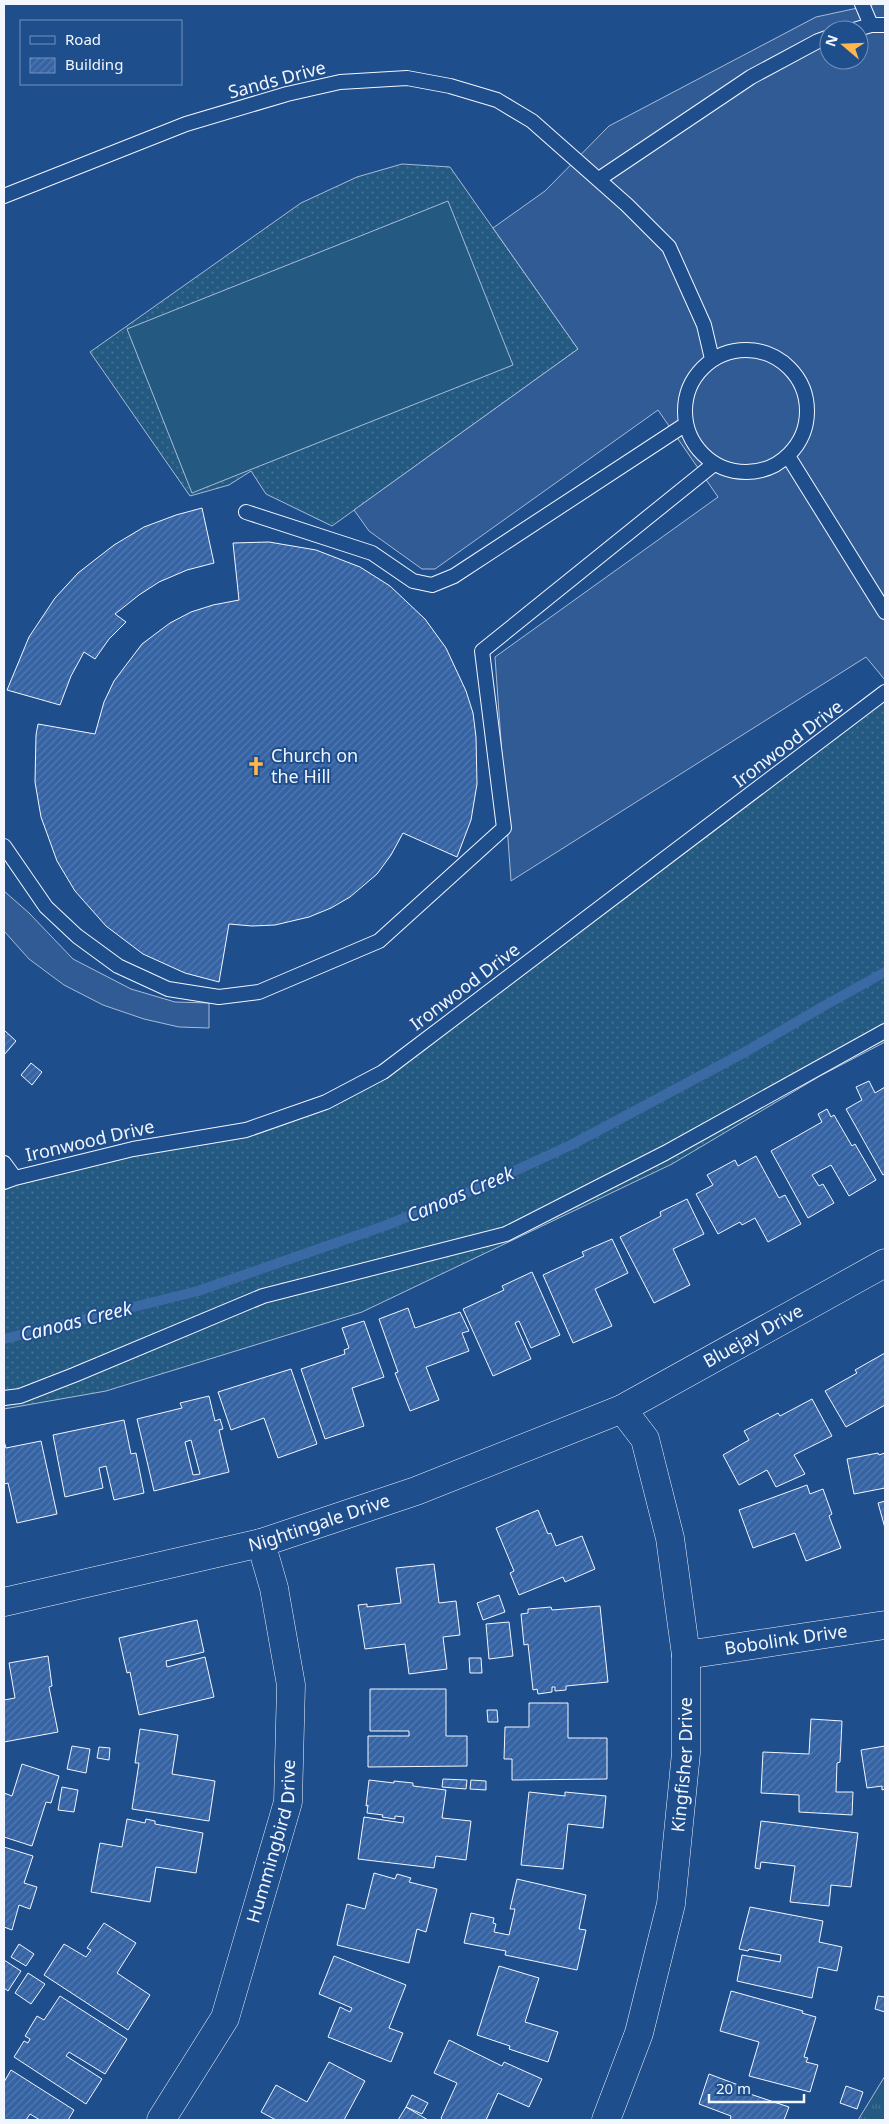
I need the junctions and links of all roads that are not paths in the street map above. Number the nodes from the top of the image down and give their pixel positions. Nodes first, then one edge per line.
1 (862, 4) edge
2 (871, 25) joint
3 (885, 25) edge
4 (819, 41) edge
5 (599, 179) junction
6 (4, 196) edge
7 (712, 359) junction
8 (686, 424) junction
9 (788, 456) junction
10 (714, 464) junction
11 (246, 512) dead end
12 (885, 612) edge
13 (885, 692) edge
14 (4, 846) edge
15 (885, 1031) edge
16 (4, 1163) edge
17 (9, 1180) edge
18 (885, 1263) edge
19 (4, 1398) edge
20 (622, 1409) junction
21 (261, 1543) junction
22 (4, 1602) edge
23 (885, 1625) edge
24 (686, 1655) junction
25 (161, 2120) edge
26 (606, 2120) edge

1 - 2 lane
2 - 3 lane
4 - 5 lane
5 - 6 lane, Sands Drive
5 - 7 lane, Sands Drive
7 - 8 lane
7 - 9 lane
8 - 10 lane
8 - 11 lane
9 - 10 lane
9 - 12 lane
10 - 14 lane
13 - 17 lane, Ironwood Drive
15 - 19 lane
16 - 17 lane
18 - 20 street, Bluejay Drive
20 - 21 street, Nightingale Drive
20 - 24 street, Kingfisher Drive
21 - 22 street, Nightingale Drive
21 - 25 street, Hummingbird Drive
23 - 24 street, Bobolink Drive
24 - 26 street, Kingfisher Drive

